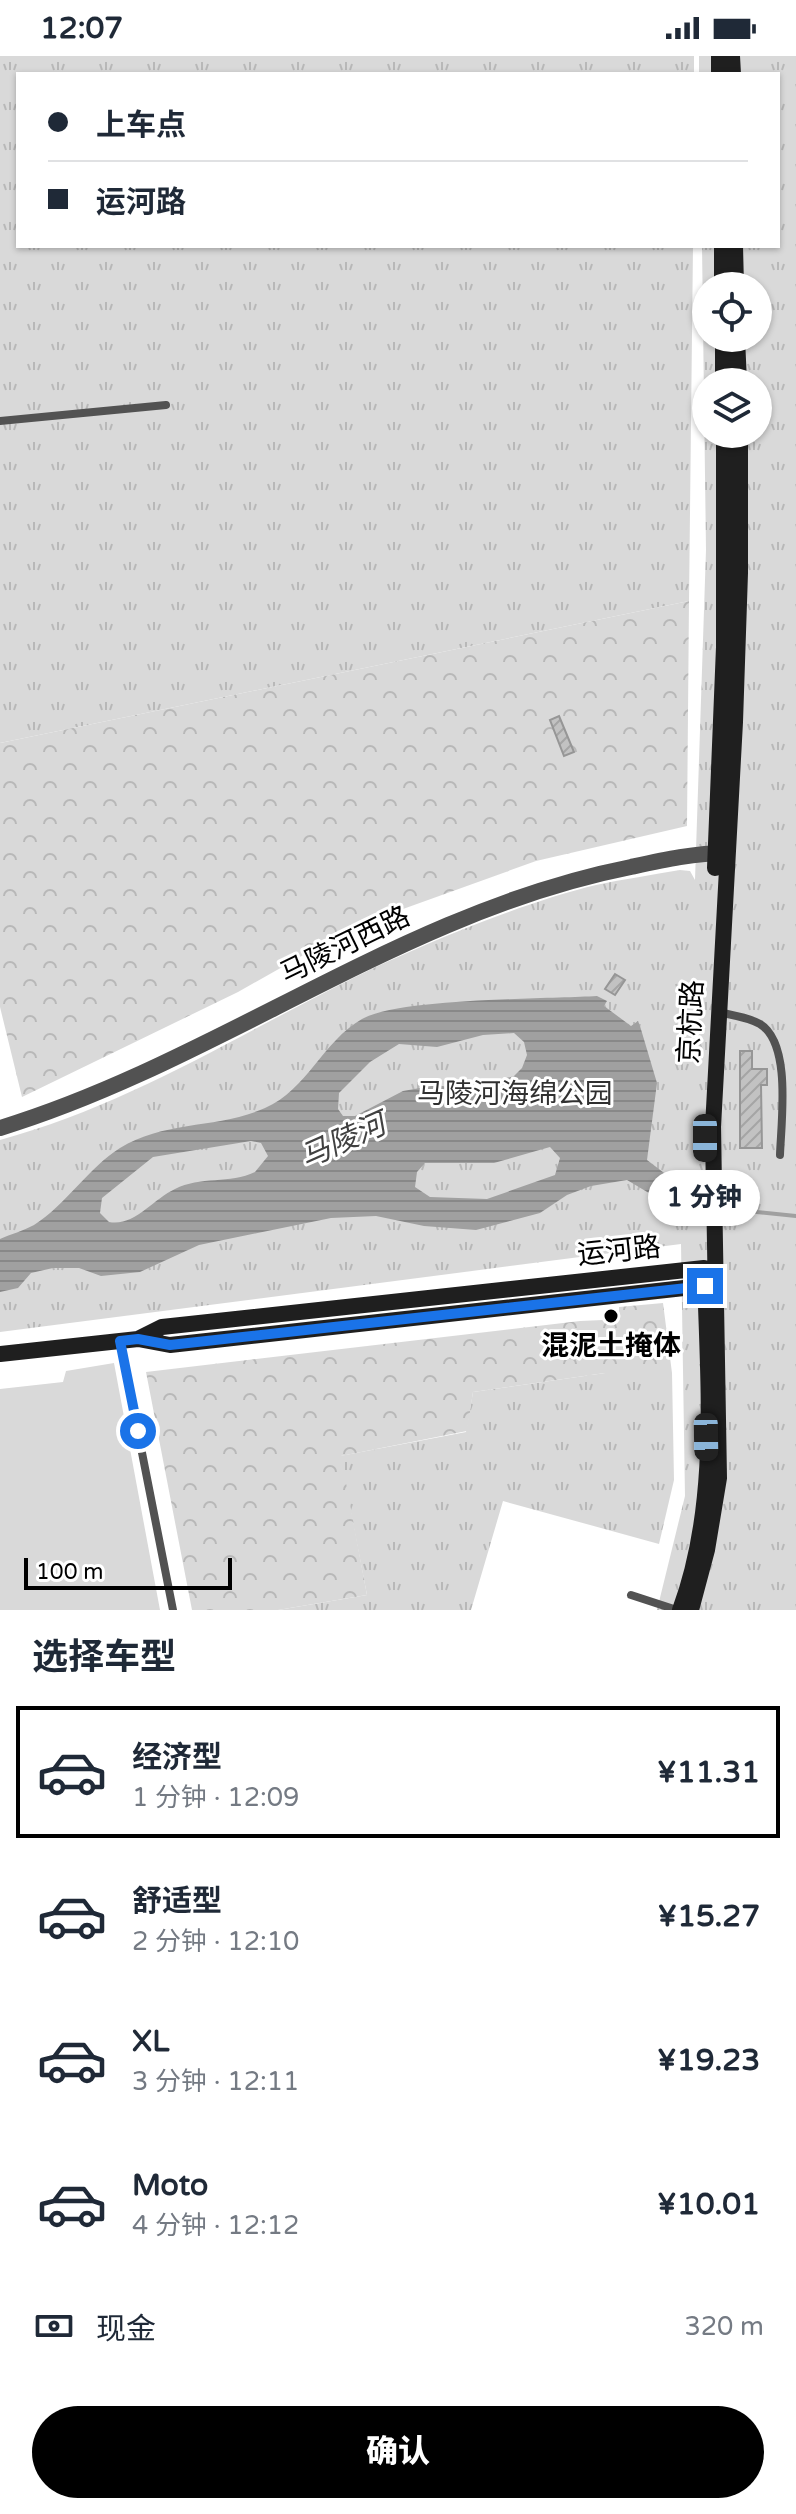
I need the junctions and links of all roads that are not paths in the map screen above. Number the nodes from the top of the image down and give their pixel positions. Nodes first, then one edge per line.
1 (722, 248) edge
2 (735, 248) edge
3 (722, 272) edge
4 (736, 272) edge
5 (166, 405) dead end
6 (0, 421) edge
7 (724, 448) edge
8 (740, 448) edge
9 (721, 853) junction
10 (717, 1012) junction
11 (0, 1128) edge
12 (780, 1155) dead end
13 (708, 1276) junction
14 (120, 1341) junction
15 (0, 1354) edge
16 (631, 1595) dead end
17 (173, 1610) edge
18 (678, 1610) edge
19 (691, 1610) edge

1 - 3 street
2 - 4 street
5 - 6 lane
7 - 9 street, 京杭路
8 - 9 street, 京杭路
9 - 10 street, 京杭路
9 - 11 street, 马陵河西路
9 - 13 street, 京杭路
10 - 12 lane
10 - 13 street, 京杭路
13 - 14 street, 运河路
13 - 18 street, 京杭路
13 - 19 street, 京杭路
14 - 15 street, 运河路
14 - 17 lane
16 - 18 lane

